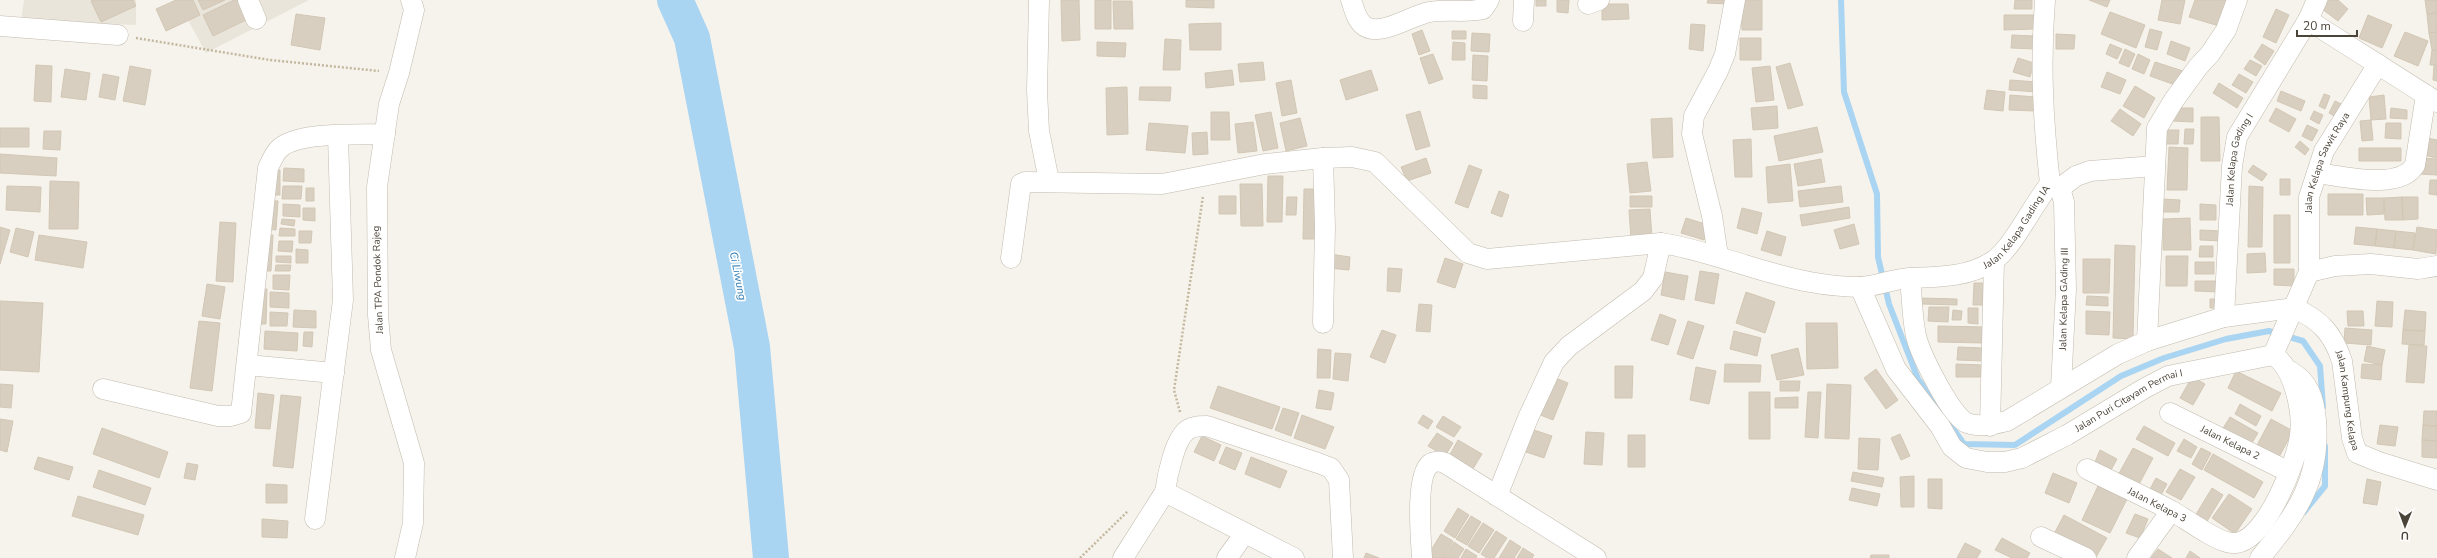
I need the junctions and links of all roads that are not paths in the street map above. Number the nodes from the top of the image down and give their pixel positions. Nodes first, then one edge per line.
1 (248, 0) edge
2 (411, 0) edge
3 (1039, 0) edge
4 (1351, 0) edge
5 (1489, 0) edge
6 (1524, 0) edge
7 (1735, 0) edge
8 (2044, 0) edge
9 (2237, 0) edge
10 (2313, 1) edge
11 (256, 19) dead end
12 (2308, 20) junction
13 (1523, 21) dead end
14 (0, 26) edge
15 (118, 35) road end
16 (2378, 64) junction
17 (2432, 98) edge
18 (385, 134) junction
19 (338, 136) junction
20 (1323, 158) junction
21 (2155, 166) junction
22 (2317, 173) junction
23 (1049, 181) junction
24 (2055, 186) junction
25 (1661, 243) junction
26 (1718, 256) junction
27 (1011, 258) dead end
28 (1994, 261) junction
29 (2437, 266) edge
30 (2309, 272) junction
31 (1902, 279) junction
32 (1865, 286) junction
33 (2293, 311) junction
34 (2224, 317) junction
35 (1323, 323) dead end
36 (2147, 341) junction
37 (2276, 349) junction
38 (247, 365) junction
39 (2286, 369) junction
40 (334, 374) junction
41 (2061, 387) junction
42 (103, 389) dead end
43 (2170, 413) dead end
44 (1990, 426) junction
45 (2088, 469) dead end
46 (2289, 472) junction
47 (2437, 480) edge
48 (1165, 492) junction
49 (1497, 496) junction
50 (2171, 511) junction
51 (315, 519) dead end
52 (1245, 533) junction
53 (2041, 537) dead end
54 (405, 558) edge
55 (1123, 558) edge
56 (1228, 558) edge
57 (1294, 558) edge
58 (1343, 558) edge
59 (1422, 558) edge
60 (1596, 558) edge
61 (2086, 558) edge
62 (2137, 558) edge
63 (2260, 558) edge

1 - 11 street
2 - 18 street, Jalan TPA Pondok Rajeg
3 - 23 street
4 - 5 street
6 - 13 street
7 - 26 street
8 - 24 street, Jalan Kelapa GAding III
9 - 21 street
10 - 12 street, Jalan Kelapa Gading I
12 - 16 street
12 - 34 street, Jalan Kelapa Gading I
14 - 15 street
16 - 17 street
16 - 22 street, Jalan Kelapa Sawit Raya
17 - 22 street
18 - 19 street
18 - 54 street, Jalan TPA Pondok Rajeg
19 - 38 street
19 - 40 street
20 - 23 street
20 - 25 street, Jalan Kelapa Gading IA
20 - 35 street
21 - 24 street, Jalan Kelapa Gading IA
21 - 36 street
22 - 30 street, Jalan Kelapa Sawit Raya
23 - 27 street
24 - 28 street, Jalan Kelapa Gading IA
24 - 41 street, Jalan Kelapa GAding III
25 - 26 street, Jalan Kelapa Gading IA
25 - 49 street
26 - 32 street, Jalan Kelapa Gading IA
28 - 31 street, Jalan Kelapa Gading IA
28 - 44 street
29 - 30 street
30 - 33 street
31 - 32 street, Jalan Kelapa Gading IA
31 - 44 street
32 - 37 street, Jalan Puri Citayam Permai I
33 - 34 street
33 - 37 street
33 - 47 street, Jalan Kampung Kelapa
34 - 36 street
36 - 41 street
37 - 39 street
38 - 40 street
38 - 42 street
39 - 46 street
39 - 63 street
40 - 51 street
41 - 44 street
43 - 46 street, Jalan Kelapa 2
45 - 50 street, Jalan Kelapa 3
46 - 50 street, Jalan Kelapa 3
48 - 52 street
48 - 55 street
48 - 58 street
49 - 59 street
49 - 60 street
50 - 62 street
52 - 56 street
52 - 57 street
53 - 61 street

